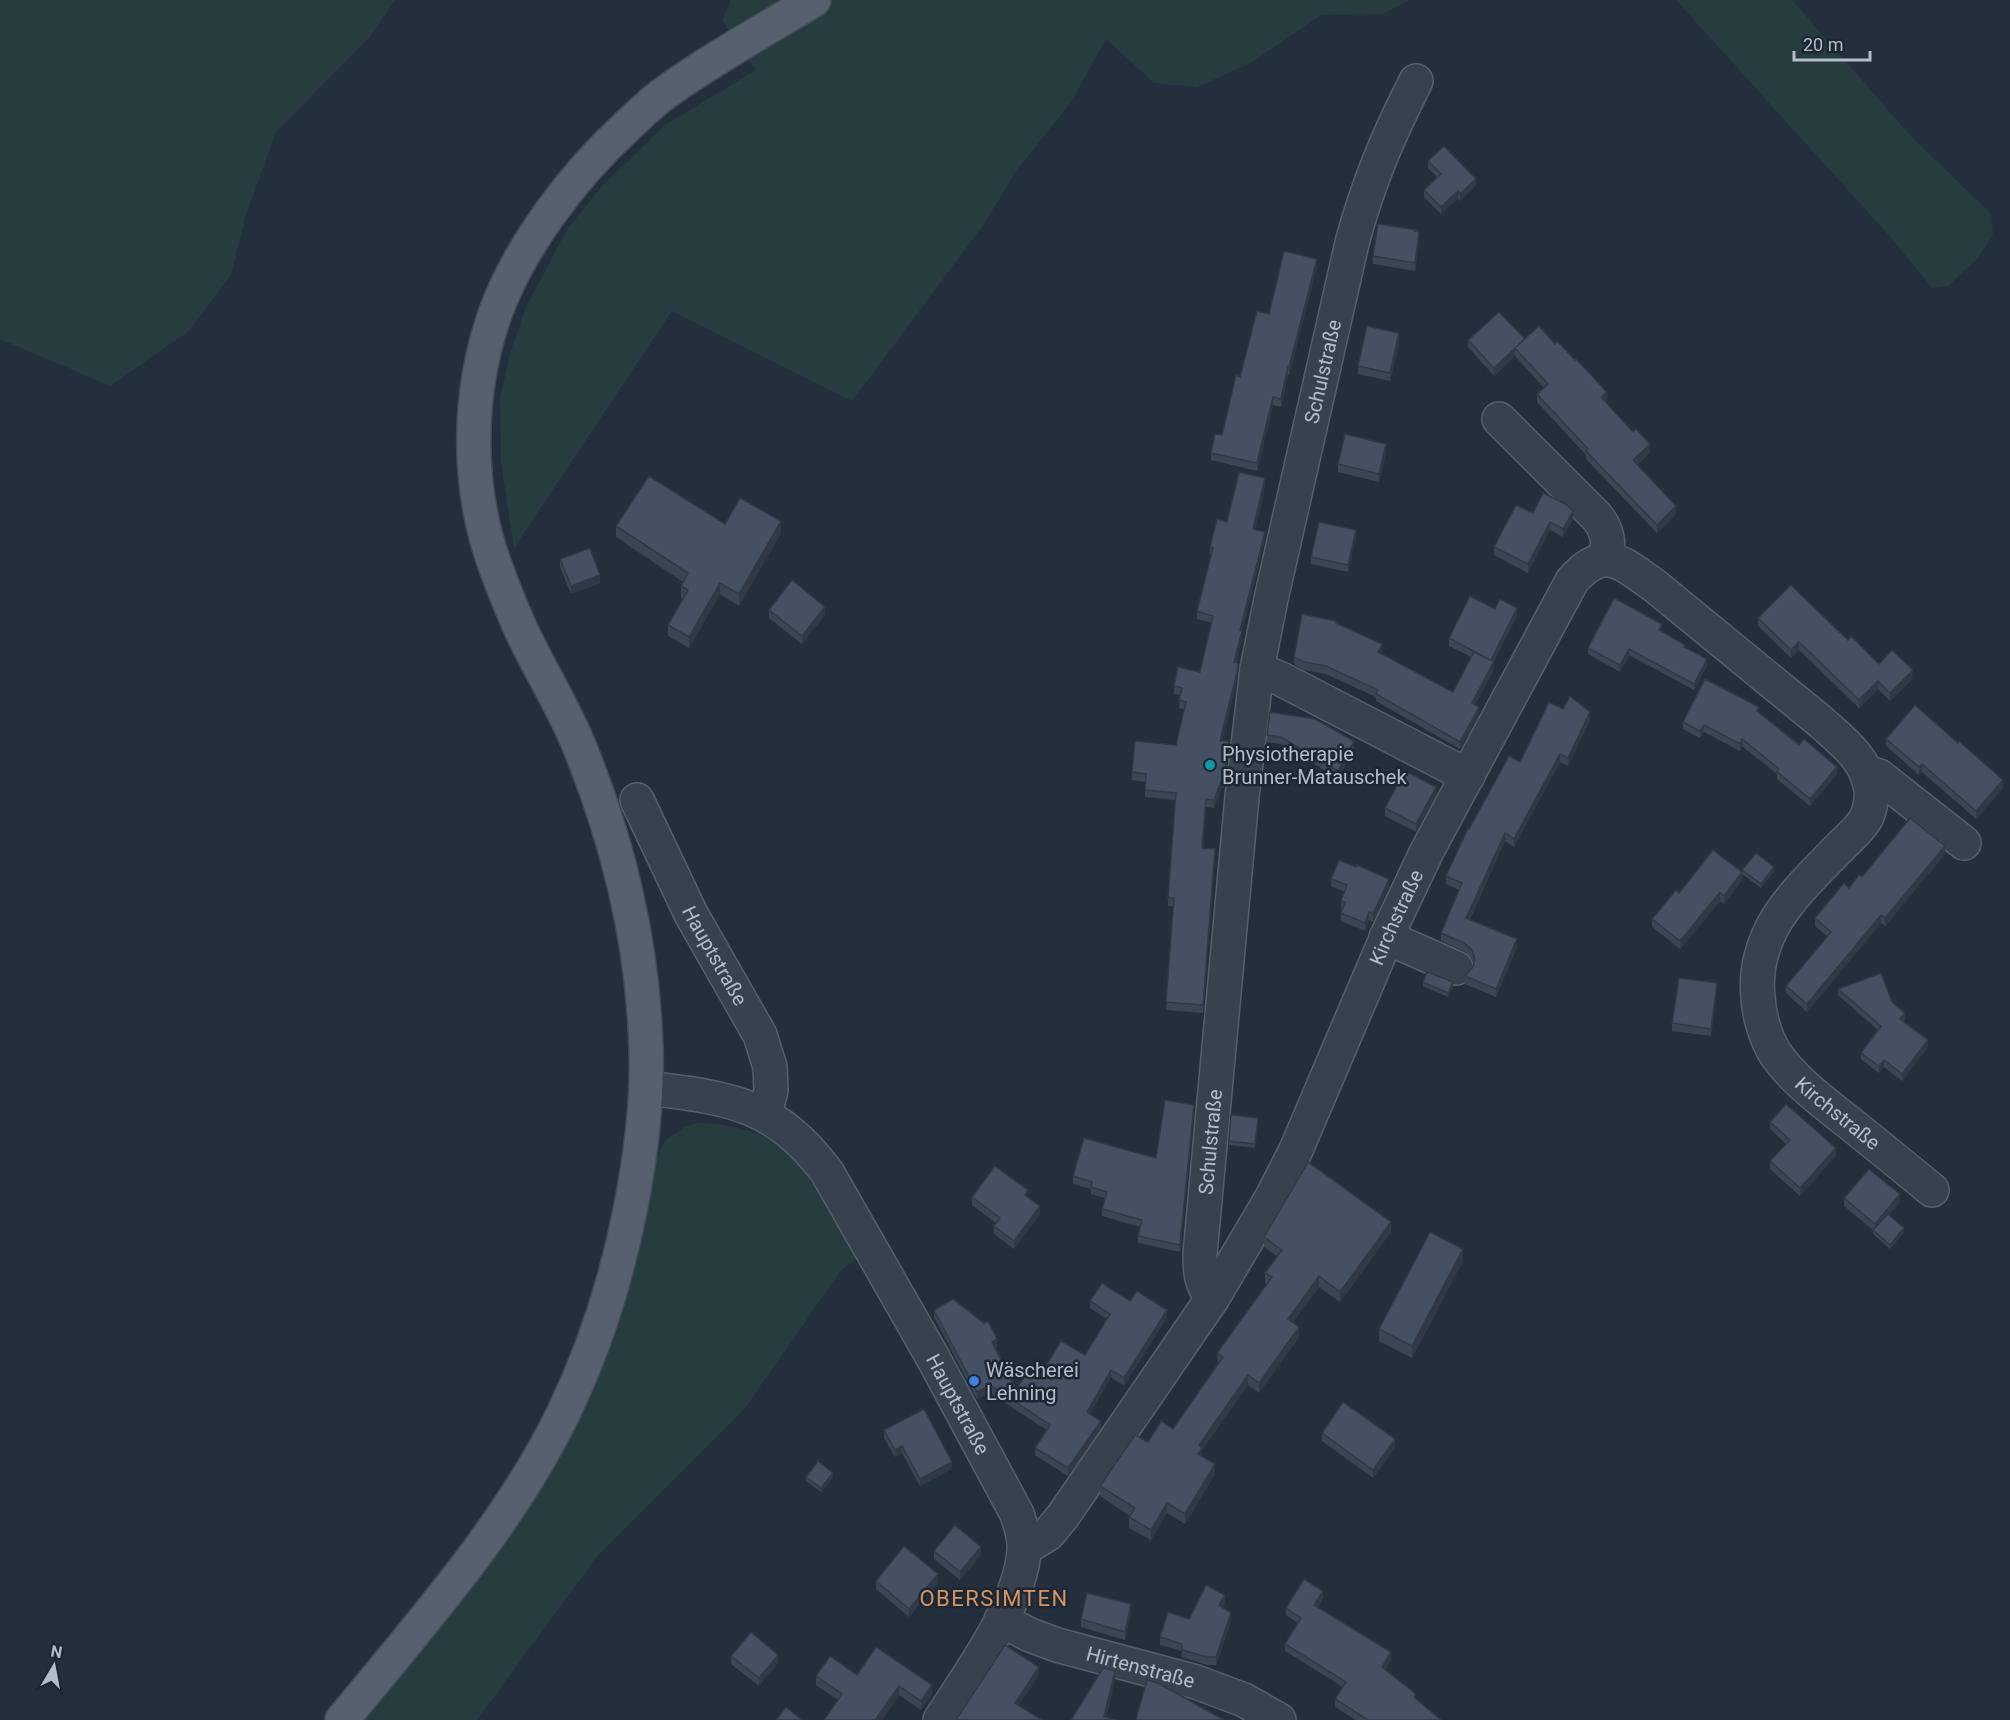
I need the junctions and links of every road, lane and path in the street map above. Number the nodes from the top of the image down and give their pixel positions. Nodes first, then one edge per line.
1 (814, 0) edge
2 (1416, 81) dead end
3 (1499, 419) dead end
4 (1607, 559) junction
5 (1257, 669) junction
6 (1866, 772) junction
7 (1468, 776) junction
8 (637, 800) dead end
9 (1964, 843) dead end
10 (1386, 937) junction
11 (1456, 968) dead end
12 (646, 1088) junction
13 (765, 1114) junction
14 (1932, 1190) dead end
15 (1212, 1299) junction
16 (1024, 1548) junction
17 (1001, 1620) junction
18 (342, 1720) edge
19 (940, 1720) edge
20 (1279, 1720) edge

1 - 12 main road
2 - 5 street, Schulstraße
3 - 4 street
4 - 6 street, Kirchstraße
4 - 7 street, Kirchstraße
5 - 7 street
5 - 15 street, Schulstraße
6 - 9 street, Kirchstraße
6 - 14 street, Kirchstraße
7 - 10 street, Kirchstraße
8 - 13 street, Hauptstraße
10 - 11 street
10 - 15 street, Kirchstraße
12 - 13 street, Hauptstraße
12 - 18 main road
13 - 16 street, Hauptstraße
15 - 16 street
16 - 17 street, Hauptstraße
17 - 19 street, Hauptstraße
17 - 20 street, Hirtenstraße

